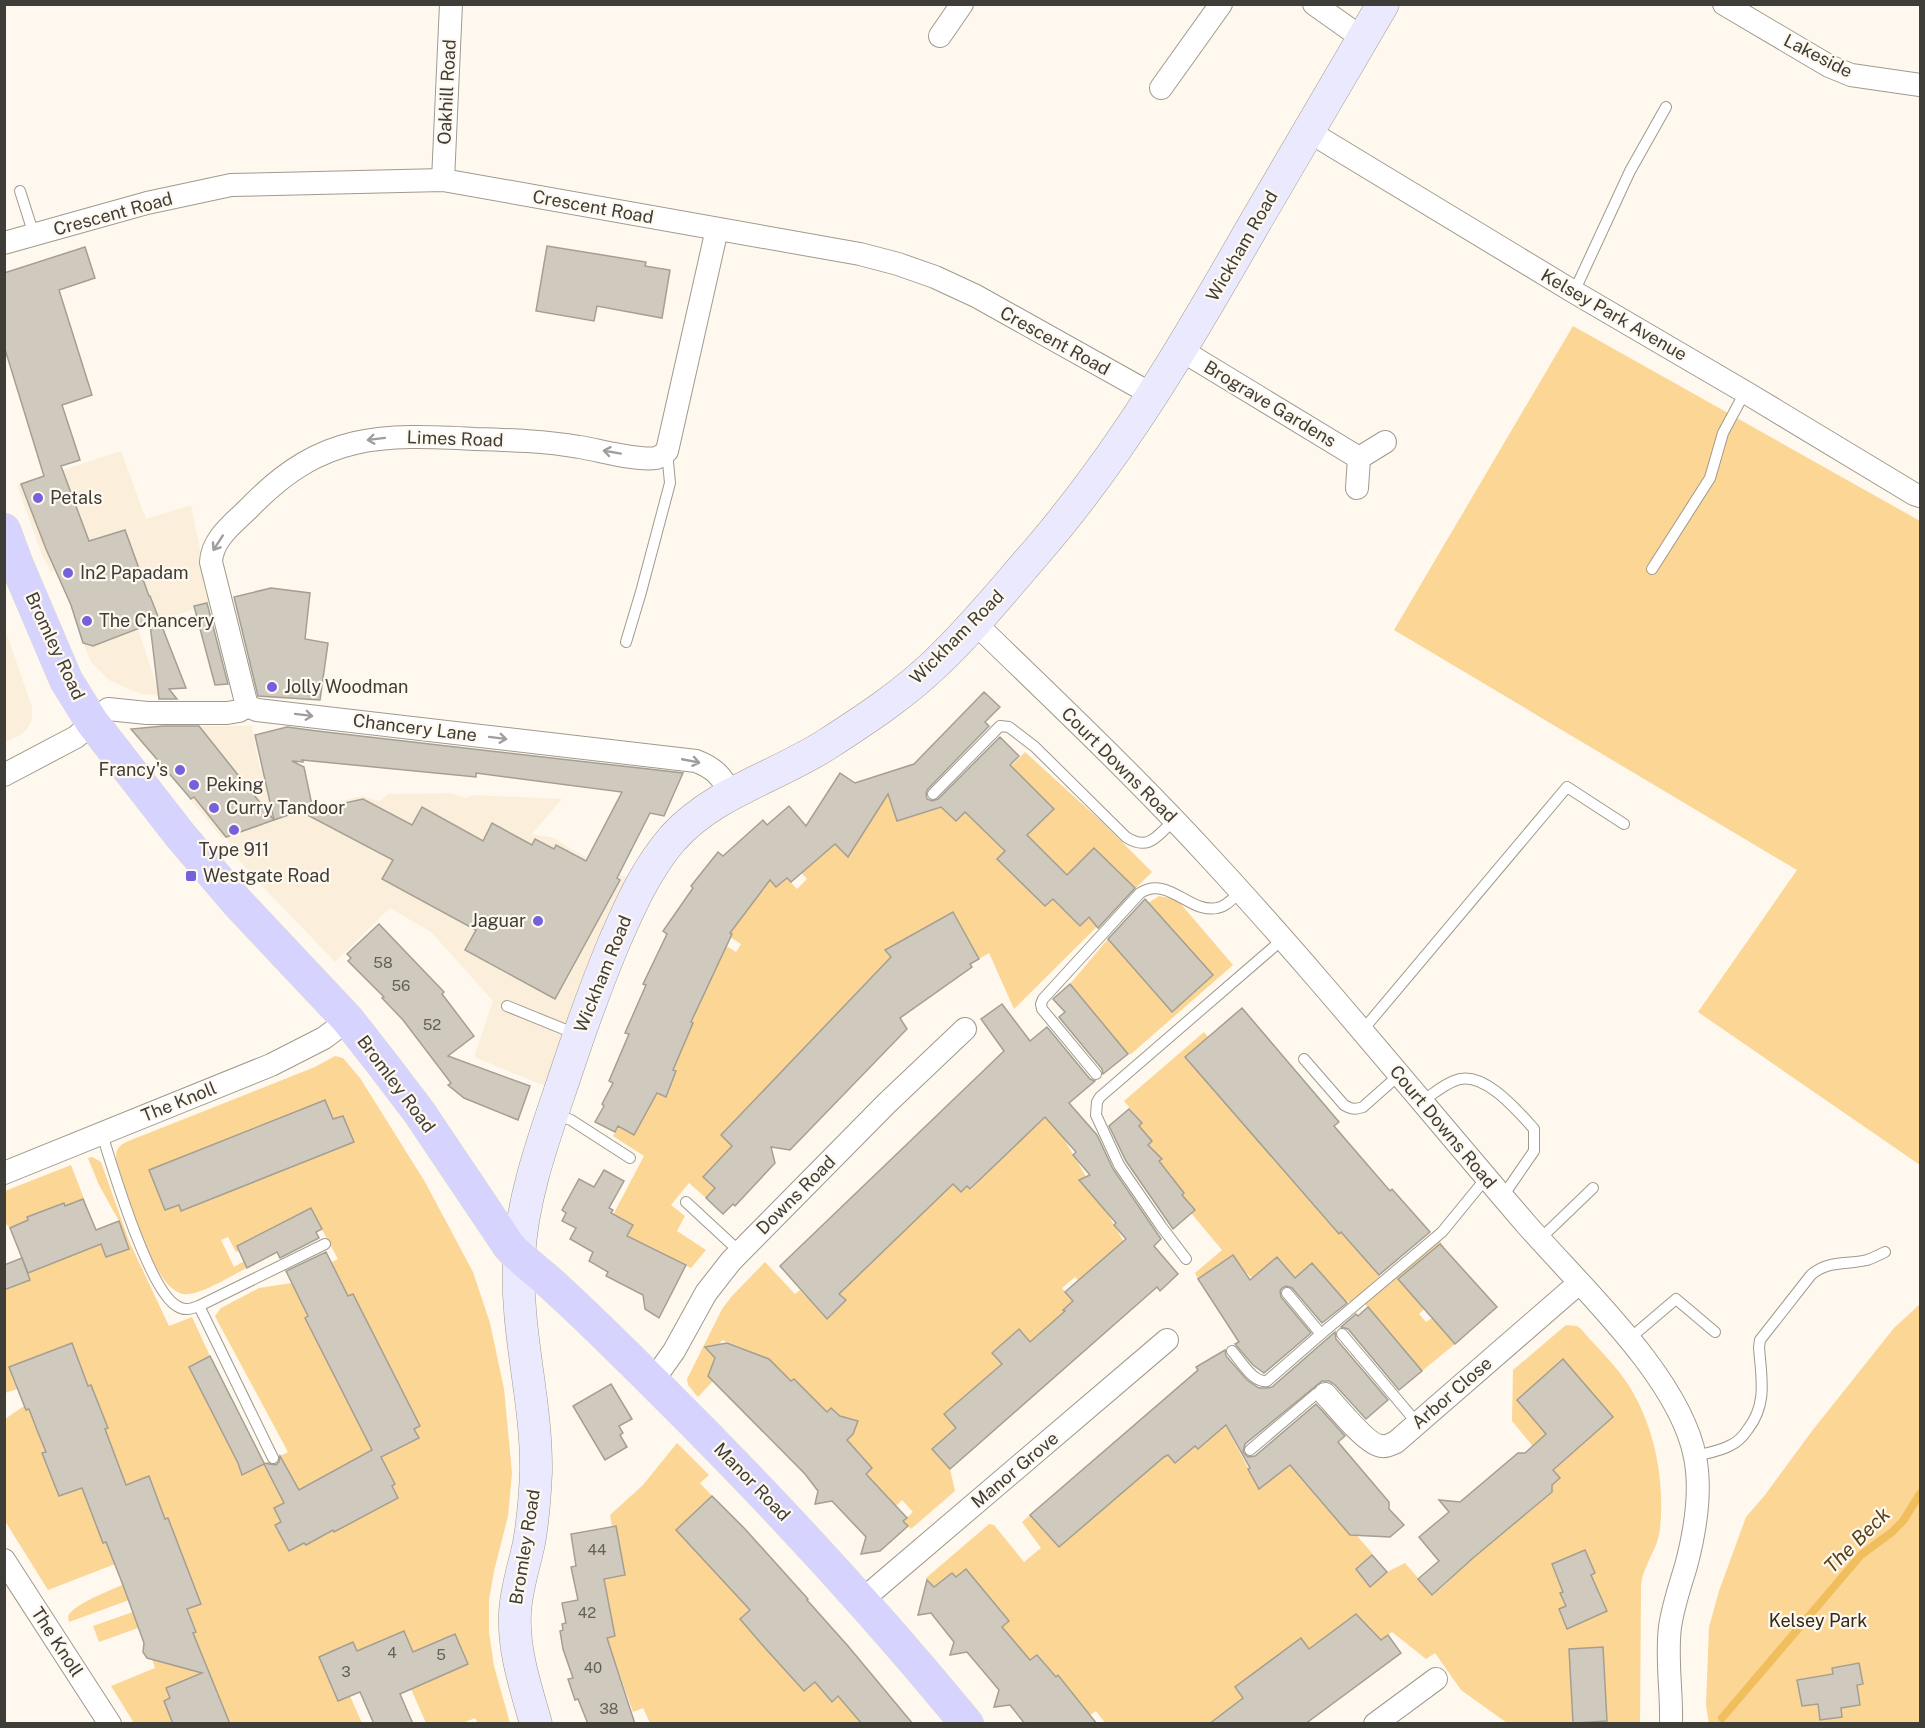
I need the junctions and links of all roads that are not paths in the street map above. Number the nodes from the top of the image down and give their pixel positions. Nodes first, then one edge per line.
1 (451, 4) edge
2 (962, 4) edge
3 (1221, 4) edge
4 (1314, 4) edge
5 (1383, 4) edge
6 (1724, 4) edge
7 (940, 36) dead end
8 (1362, 38) junction
9 (1920, 85) edge
10 (1161, 88) dead end
11 (1666, 106) dead end
12 (1308, 131) junction
13 (442, 180) junction
14 (20, 191) dead end
15 (717, 229) junction
16 (34, 235) junction
17 (4, 243) edge
18 (1574, 292) junction
19 (1181, 350) junction
20 (1745, 392) junction
21 (1153, 395) junction
22 (1385, 442) dead end
23 (668, 451) junction
24 (1359, 458) junction
25 (1357, 488) dead end
26 (1920, 496) edge
27 (4, 530) edge
28 (1652, 569) dead end
29 (975, 623) junction
30 (626, 642) dead end
31 (247, 706) junction
32 (92, 722) junction
33 (4, 775) edge
34 (730, 793) junction
35 (933, 794) dead end
36 (1174, 820) junction
37 (1624, 824) dead end
38 (1240, 892) junction
39 (1282, 939) junction
40 (507, 1006) dead end
41 (348, 1020) junction
42 (965, 1029) dead end
43 (1362, 1031) junction
44 (579, 1035) junction
45 (1304, 1059) dead end
46 (1096, 1074) dead end
47 (1399, 1074) junction
48 (1422, 1101) junction
49 (553, 1113) junction
50 (102, 1134) junction
51 (630, 1158) dead end
52 (4, 1173) edge
53 (1487, 1178) junction
54 (1593, 1188) dead end
55 (1503, 1196) junction
56 (686, 1202) dead end
57 (1540, 1239) junction
58 (325, 1244) dead end
59 (740, 1252) junction
60 (1885, 1252) dead end
61 (519, 1258) junction
62 (1186, 1258) dead end
63 (1579, 1283) junction
64 (1287, 1293) dead end
65 (199, 1306) junction
66 (1715, 1332) dead end
67 (1321, 1334) junction
68 (1342, 1334) dead end
69 (1629, 1339) junction
70 (1167, 1340) dead end
71 (1232, 1351) dead end
72 (652, 1382) junction
73 (1325, 1394) joint
74 (1417, 1423) junction
75 (1250, 1450) dead end
76 (1695, 1456) junction
77 (273, 1458) dead end
78 (4, 1560) edge
79 (862, 1600) junction
80 (1436, 1679) dead end
81 (110, 1724) edge
82 (536, 1724) edge
83 (967, 1724) edge
84 (1375, 1724) edge
85 (1671, 1724) edge

1 - 13 street, Oakhill Road
2 - 7 street
3 - 10 street
4 - 8 street
5 - 8 main road, Wickham Road
6 - 9 street, Lakeside
8 - 12 main road, Wickham Road
11 - 18 lane
12 - 18 street, Kelsey Park Avenue
12 - 19 main road, Wickham Road
13 - 15 street, Crescent Road
13 - 16 street, Crescent Road
14 - 16 lane
15 - 21 street, Crescent Road
15 - 23 street
16 - 17 street, Crescent Road
18 - 20 street, Kelsey Park Avenue
19 - 21 main road, Wickham Road
19 - 24 street, Brograve Gardens
20 - 26 street, Kelsey Park Avenue
20 - 28 lane
21 - 29 main road, Wickham Road
22 - 24 street
23 - 30 lane
23 -> 31 street, Limes Road
24 - 25 street
27 - 32 main road, Bromley Road
29 - 34 main road, Wickham Road
29 - 36 street, Court Downs Road
31 - 32 street, Chancery Lane
31 -> 34 street, Chancery Lane
32 - 33 street
32 - 41 main road, Bromley Road
34 - 44 main road, Wickham Road
35 - 36 lane
36 - 38 street, Court Downs Road
37 - 43 lane
38 - 39 street, Court Downs Road
38 - 46 lane
39 - 43 street, Court Downs Road
39 - 62 lane
40 - 44 lane
41 - 50 street, The Knoll
41 - 61 main road, Bromley Road
42 - 59 street, Downs Road
43 - 47 street, Court Downs Road
44 - 49 main road, Wickham Road
45 - 47 lane
47 - 48 street, Court Downs Road
48 - 53 street, Court Downs Road
48 - 55 lane
49 - 51 lane
49 - 61 main road, Wickham Road
50 - 52 street, The Knoll
50 - 65 lane
53 - 55 street, Court Downs Road
53 - 67 lane
54 - 57 lane
55 - 57 street, Court Downs Road
56 - 59 lane
57 - 63 street, Court Downs Road
58 - 65 lane
59 - 72 street, Downs Road
60 - 76 lane
61 - 72 main road, Manor Road
61 - 82 main road, Bromley Road
63 - 69 street, Court Downs Road
63 - 74 street, Arbor Close
64 - 67 lane
65 - 77 lane
66 - 69 lane
67 - 71 lane
68 - 74 lane
69 - 76 street, Court Downs Road
70 - 79 street, Manor Grove
72 - 79 main road, Manor Road
73 - 74 street, Arbor Close
73 - 75 lane
76 - 85 street, Court Downs Road
78 - 81 street, The Knoll
79 - 83 main road, Manor Road
80 - 84 street

